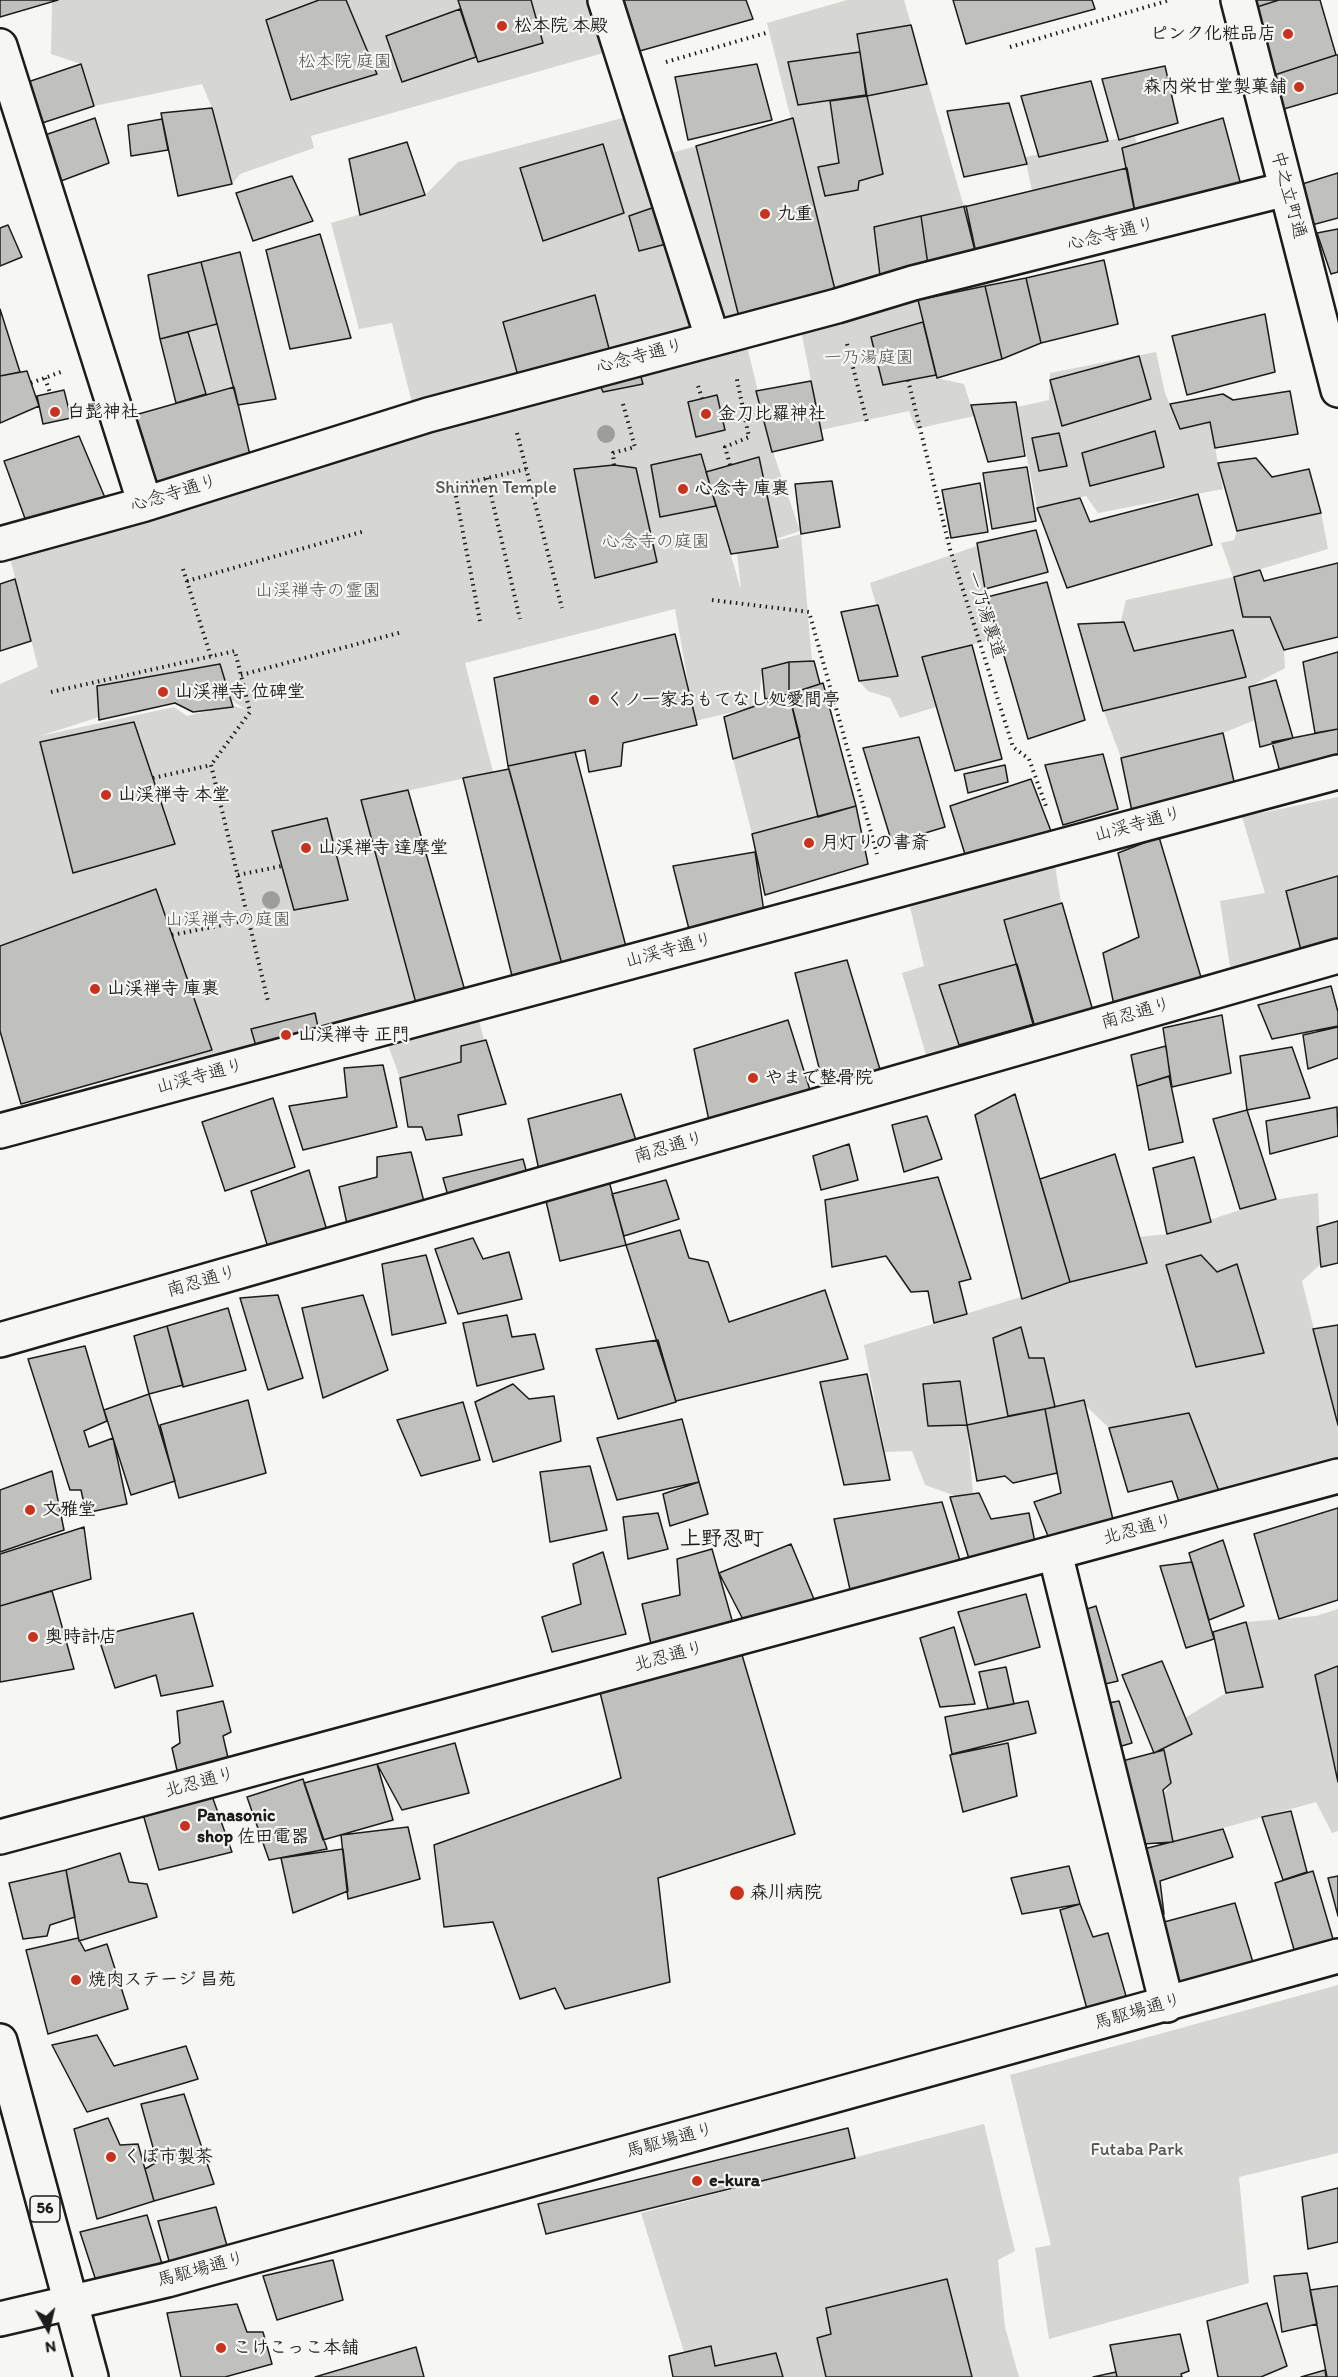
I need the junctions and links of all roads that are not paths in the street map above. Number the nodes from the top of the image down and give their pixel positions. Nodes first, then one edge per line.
1 (605, 0) edge
2 (1238, 0) edge
3 (0, 46) edge
4 (1286, 189) junction
5 (720, 335) junction
6 (1338, 390) edge
7 (145, 504) junction
8 (0, 544) edge
9 (1338, 772) edge
10 (1338, 956) edge
11 (0, 1131) edge
12 (0, 1340) edge
13 (1338, 1476) edge
14 (1055, 1553) junction
15 (0, 1837) edge
16 (1338, 1956) edge
17 (1167, 2005) junction
18 (0, 2041) edge
19 (69, 2302) junction
20 (0, 2319) edge
21 (91, 2377) edge

1 - 5 street
2 - 4 street, 中之立町通
3 - 7 street
4 - 5 street, 心念寺通り
4 - 6 street, 中之立町通
5 - 7 street, 心念寺通り
7 - 8 street, 心念寺通り
9 - 11 street, 山渓寺通り
10 - 12 street, 南忍通り
13 - 14 street, 北忍通り
14 - 15 street, 北忍通り
14 - 17 street
16 - 17 street, 馬駆場通り
17 - 19 street, 馬駆場通り
18 - 19 street, 56
19 - 20 street, 馬駆場通り
19 - 21 street, 56

